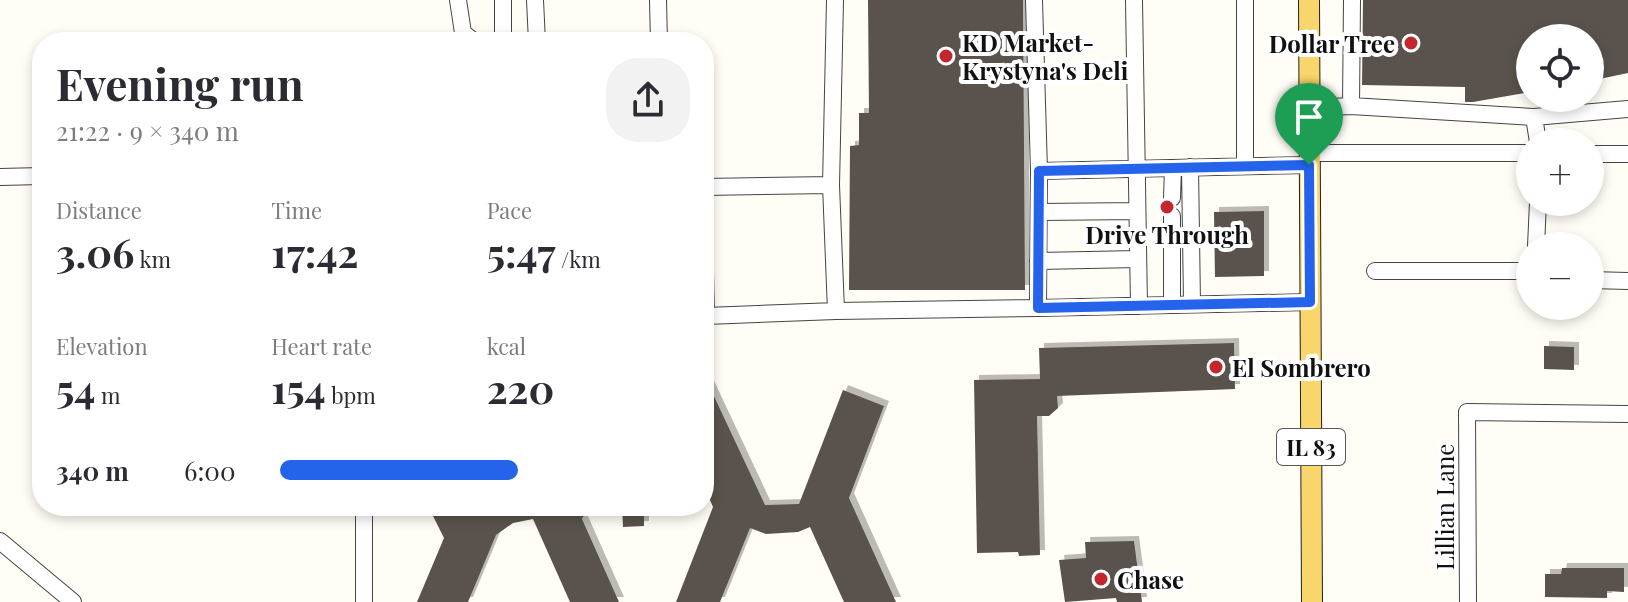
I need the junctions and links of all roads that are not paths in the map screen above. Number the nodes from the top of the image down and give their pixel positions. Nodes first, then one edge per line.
1 (458, 0) edge
2 (503, 0) edge
3 (535, 0) edge
4 (658, 0) edge
5 (835, 0) edge
6 (1034, 0) edge
7 (1134, 0) edge
8 (1245, 0) edge
9 (1309, 0) edge
10 (1352, 0) edge
11 (463, 32) edge
12 (503, 32) edge
13 (537, 32) edge
14 (659, 32) edge
15 (1351, 106) junction
16 (1309, 108) junction
17 (1628, 109) edge
18 (1534, 117) junction
19 (1536, 128) edge
20 (1516, 153) edge
21 (1604, 154) edge
22 (1628, 154) edge
23 (1309, 159) junction
24 (1245, 166) junction
25 (1190, 167) junction
26 (1173, 168) junction
27 (1136, 169) junction
28 (1039, 171) junction
29 (32, 176) edge
30 (0, 177) edge
31 (831, 185) junction
32 (714, 187) edge
33 (1172, 198) dead end
34 (1137, 211) junction
35 (1039, 212) junction
36 (1172, 216) dead end
37 (1138, 259) junction
38 (1038, 261) junction
39 (1375, 271) dead end
40 (1516, 271) edge
41 (1604, 280) edge
42 (1628, 281) edge
43 (1310, 302) junction
44 (1192, 304) junction
45 (1172, 305) junction
46 (1139, 306) junction
47 (1038, 308) junction
48 (836, 311) junction
49 (714, 316) edge
50 (1628, 414) edge
51 (364, 516) edge
52 (0, 541) edge
53 (73, 602) edge
54 (364, 602) edge
55 (1312, 602) edge
56 (1468, 602) edge

1 - 11 street
2 - 12 street
3 - 13 street
4 - 14 street
5 - 31 street
6 - 28 street
7 - 27 street
8 - 24 street
9 - 16 main road, IL 83
10 - 15 street
15 - 16 street
15 - 18 street
16 - 23 main road, IL 83
17 - 18 street
18 - 19 street
20 - 23 street
21 - 22 street
23 - 24 street
23 - 43 main road, IL 83
24 - 25 street
25 - 26 street
25 - 44 street
26 - 27 street
26 - 33 street
27 - 28 street
27 - 34 street
28 - 35 street
29 - 30 street
31 - 32 street
31 - 48 street
34 - 35 street
34 - 37 street
35 - 38 street
36 - 45 street
37 - 38 street
37 - 46 street
38 - 47 street
39 - 40 street
41 - 42 street
43 - 44 street
43 - 55 main road, IL 83
44 - 45 street
45 - 46 street
46 - 47 street
47 - 48 street
48 - 49 street
50 - 56 street, Lillian Lane
51 - 54 street
52 - 53 street

